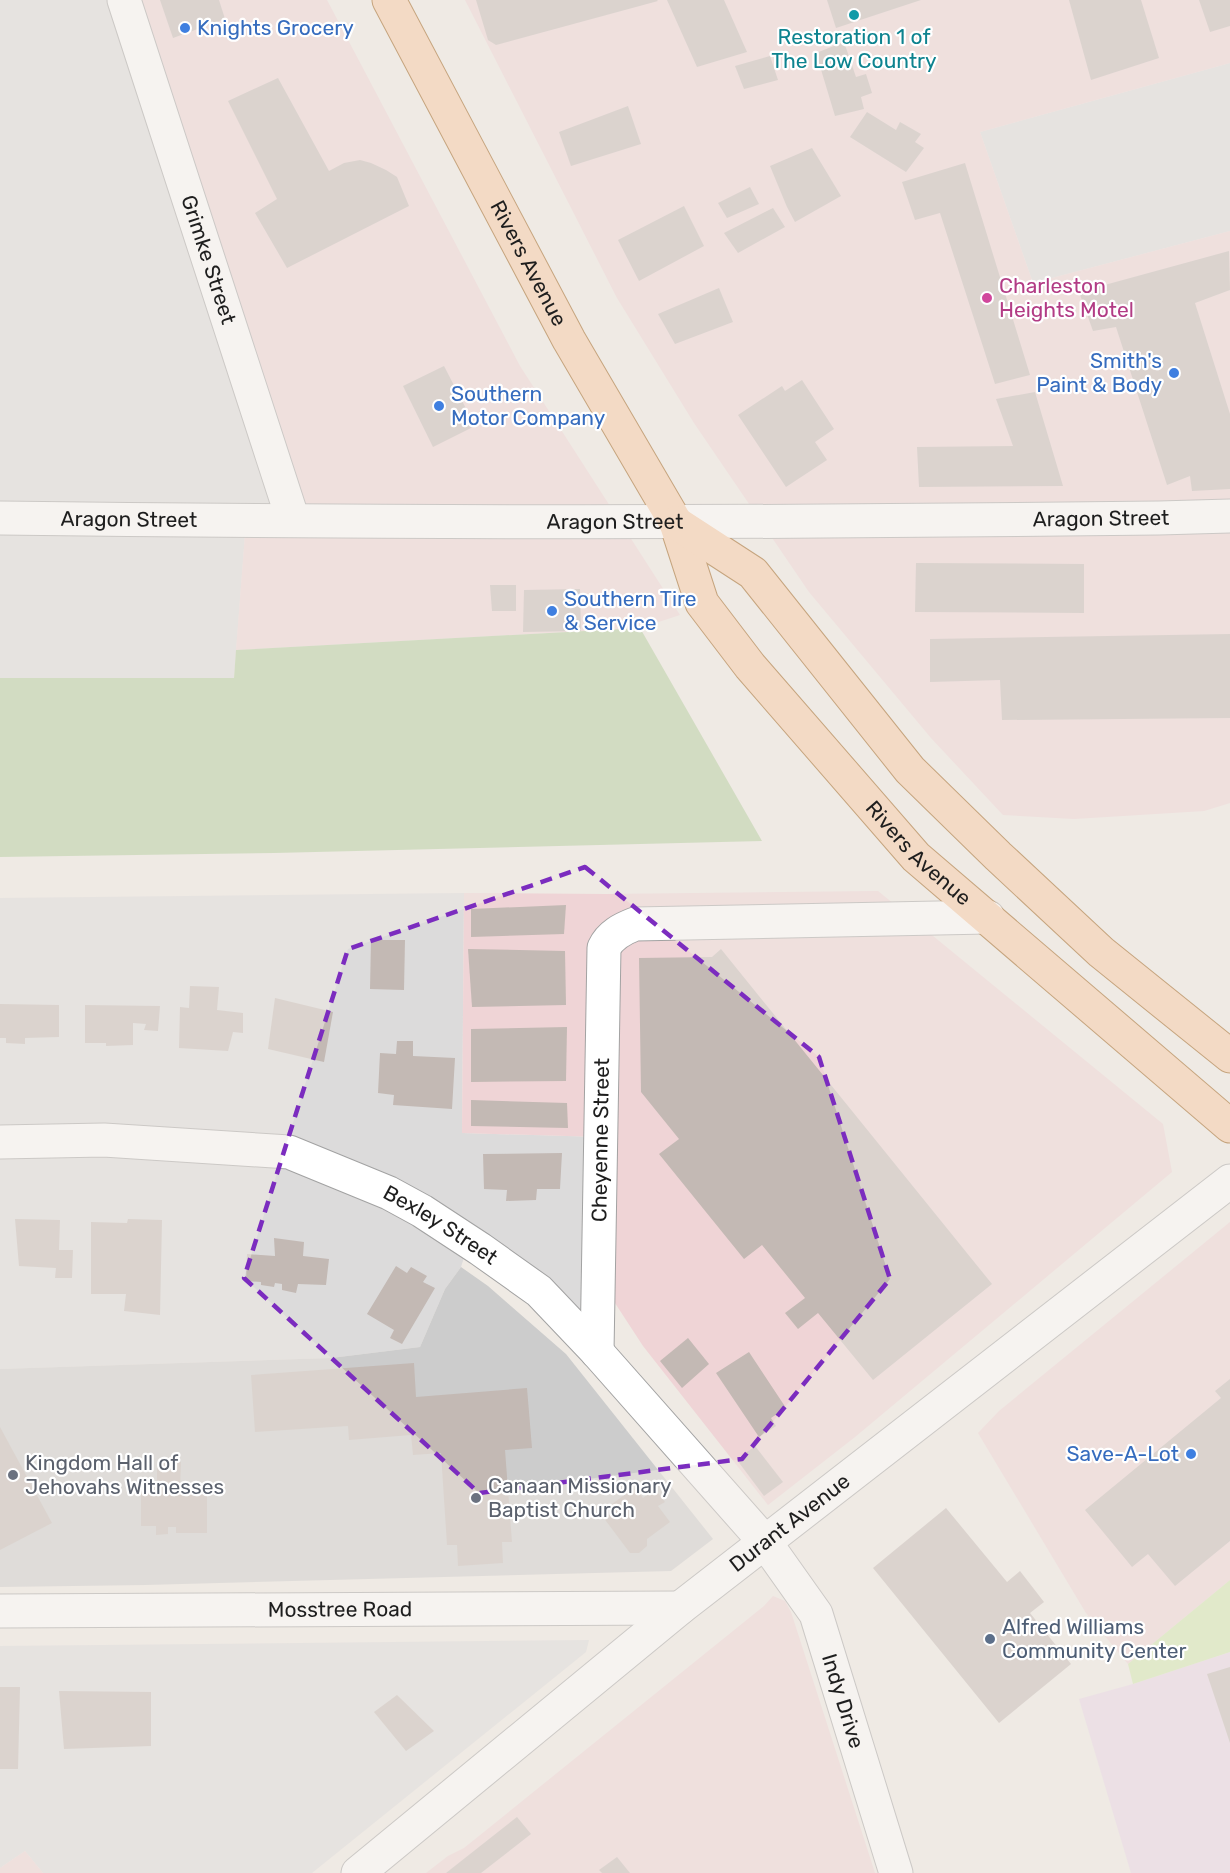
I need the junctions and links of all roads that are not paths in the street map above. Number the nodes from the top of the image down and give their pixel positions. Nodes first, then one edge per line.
1 (123, 0) edge
2 (389, 0) edge
3 (1230, 516) edge
4 (0, 518) edge
5 (292, 520) junction
6 (676, 523) junction
7 (988, 917) junction
8 (1230, 1056) edge
9 (1230, 1126) edge
10 (0, 1142) edge
11 (1230, 1181) edge
12 (597, 1352) junction
13 (765, 1542) junction
14 (680, 1608) junction
15 (0, 1611) edge
16 (358, 1873) edge
17 (896, 1873) edge

1 - 5 street, Grimke Street
2 - 6 main road, Rivers Avenue
3 - 6 street, Aragon Street
4 - 5 street, Aragon Street
5 - 6 street, Aragon Street
6 - 7 main road, Rivers Avenue
6 - 8 main road, Rivers Avenue
7 - 9 main road, Rivers Avenue
7 - 12 street, Cheyenne Street
10 - 12 street, Bexley Street
11 - 13 street, Durant Avenue
12 - 13 street, Bexley Street
13 - 14 street, Durant Avenue
13 - 17 street, Indy Drive
14 - 15 street, Mosstree Road
14 - 16 street, Durant Avenue

